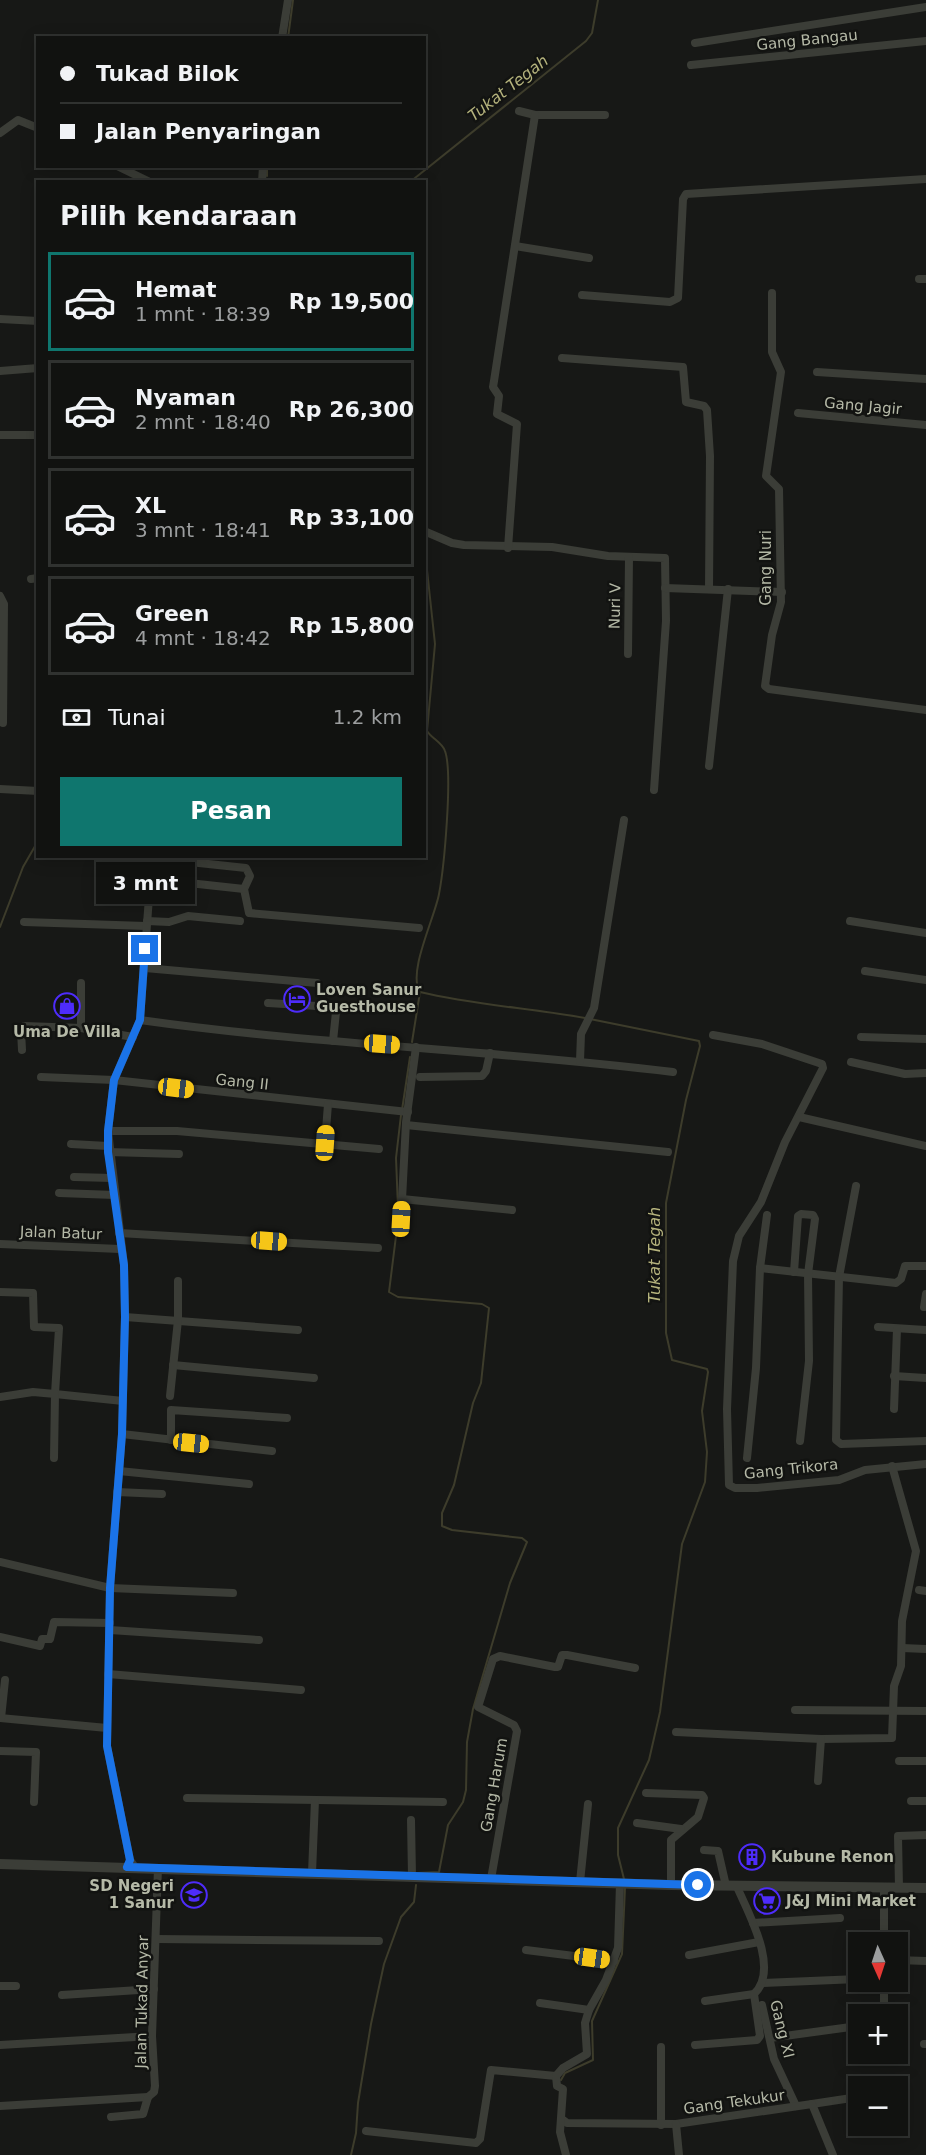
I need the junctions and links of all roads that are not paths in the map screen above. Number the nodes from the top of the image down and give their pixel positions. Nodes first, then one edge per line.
1 (288, 0) edge
2 (926, 7) edge
3 (282, 36) edge
4 (926, 41) edge
5 (695, 43) dead end
6 (691, 65) dead end
7 (519, 111) dead end
8 (535, 115) junction
9 (605, 115) dead end
10 (36, 127) edge
11 (0, 134) edge
12 (121, 168) edge
13 (926, 179) edge
14 (146, 180) edge
15 (515, 246) junction
16 (589, 258) dead end
17 (772, 293) dead end
18 (582, 295) dead end
19 (0, 319) edge
20 (36, 321) edge
21 (562, 358) dead end
22 (36, 368) edge
23 (0, 371) edge
24 (817, 372) dead end
25 (926, 379) edge
26 (798, 413) dead end
27 (897, 418) dead end
28 (926, 423) edge
29 (0, 435) edge
30 (36, 435) edge
31 (426, 532) edge
32 (508, 548) junction
33 (630, 557) junction
34 (665, 588) junction
35 (709, 589) junction
36 (728, 589) junction
37 (782, 592) junction
38 (0, 596) edge
39 (628, 654) dead end
40 (926, 710) edge
41 (3, 723) dead end
42 (709, 766) dead end
43 (0, 789) edge
44 (654, 790) dead end
45 (36, 791) edge
46 (624, 820) dead end
47 (152, 858) edge
48 (161, 858) edge
49 (152, 879) junction
50 (244, 889) junction
51 (240, 921) dead end
52 (850, 921) dead end
53 (24, 922) dead end
54 (146, 924) junction
55 (419, 928) dead end
56 (926, 933) edge
57 (145, 968) junction
58 (865, 971) dead end
59 (926, 980) edge
60 (81, 983) dead end
61 (317, 983) dead end
62 (268, 1003) dead end
63 (140, 1020) junction
64 (81, 1028) junction
65 (713, 1035) dead end
66 (133, 1037) junction
67 (861, 1037) dead end
68 (926, 1039) edge
69 (333, 1041) junction
70 (416, 1047) junction
71 (22, 1050) dead end
72 (490, 1053) junction
73 (580, 1061) junction
74 (851, 1062) dead end
75 (674, 1072) dead end
76 (926, 1072) edge
77 (41, 1077) dead end
78 (420, 1077) dead end
79 (114, 1080) junction
80 (328, 1104) junction
81 (404, 1111) junction
82 (800, 1117) junction
83 (406, 1125) junction
84 (108, 1131) junction
85 (325, 1143) junction
86 (71, 1144) dead end
87 (926, 1146) edge
88 (108, 1149) junction
89 (379, 1149) dead end
90 (668, 1152) dead end
91 (179, 1154) dead end
92 (74, 1177) dead end
93 (112, 1178) junction
94 (856, 1186) dead end
95 (59, 1193) dead end
96 (115, 1194) junction
97 (402, 1199) junction
98 (512, 1210) dead end
99 (767, 1215) dead end
100 (401, 1219) dead end
101 (119, 1233) junction
102 (0, 1244) edge
103 (378, 1248) dead end
104 (120, 1249) junction
105 (926, 1266) edge
106 (760, 1268) junction
107 (794, 1272) junction
108 (808, 1274) junction
109 (840, 1277) junction
110 (178, 1281) dead end
111 (0, 1292) edge
112 (926, 1294) edge
113 (924, 1307) dead end
114 (125, 1317) junction
115 (178, 1320) junction
116 (878, 1327) dead end
117 (897, 1329) junction
118 (298, 1330) dead end
119 (926, 1330) edge
120 (173, 1365) junction
121 (894, 1376) junction
122 (314, 1378) dead end
123 (926, 1378) edge
124 (55, 1394) junction
125 (171, 1396) dead end
126 (0, 1397) edge
127 (123, 1401) junction
128 (894, 1410) dead end
129 (287, 1418) dead end
130 (122, 1434) junction
131 (171, 1440) junction
132 (800, 1441) dead end
133 (926, 1441) edge
134 (272, 1451) dead end
135 (54, 1458) dead end
136 (747, 1458) dead end
137 (926, 1464) edge
138 (892, 1466) junction
139 (119, 1471) junction
140 (249, 1484) dead end
141 (117, 1492) junction
142 (162, 1494) dead end
143 (0, 1562) edge
144 (110, 1588) junction
145 (233, 1593) dead end
146 (110, 1627) junction
147 (0, 1637) edge
148 (259, 1640) dead end
149 (902, 1648) junction
150 (926, 1649) edge
151 (635, 1668) dead end
152 (108, 1674) junction
153 (5, 1680) dead end
154 (301, 1690) dead end
155 (795, 1710) dead end
156 (893, 1711) junction
157 (926, 1711) edge
158 (1, 1718) edge
159 (106, 1728) junction
160 (676, 1732) dead end
161 (821, 1739) junction
162 (0, 1751) edge
163 (899, 1761) dead end
164 (926, 1761) edge
165 (818, 1781) dead end
166 (645, 1793) dead end
167 (187, 1798) dead end
168 (315, 1800) junction
169 (926, 1801) edge
170 (34, 1802) dead end
171 (443, 1802) dead end
172 (911, 1802) dead end
173 (588, 1804) dead end
174 (411, 1820) dead end
175 (637, 1823) dead end
176 (681, 1829) junction
177 (926, 1835) edge
178 (704, 1850) dead end
179 (0, 1864) edge
180 (131, 1865) junction
181 (155, 1868) junction
182 (312, 1873) junction
183 (412, 1876) junction
184 (491, 1879) junction
185 (580, 1882) junction
186 (625, 1883) junction
187 (671, 1885) junction
188 (732, 1886) junction
189 (926, 1887) edge
190 (884, 1888) junction
191 (899, 1888) junction
192 (840, 1918) dead end
193 (753, 1923) junction
194 (884, 1932) edge
195 (156, 1939) junction
196 (379, 1941) dead end
197 (759, 1942) junction
198 (526, 1950) dead end
199 (688, 1955) dead end
200 (908, 1960) edge
201 (614, 1961) junction
202 (926, 1961) edge
203 (848, 1980) edge
204 (0, 1986) edge
205 (16, 1986) dead end
206 (154, 1989) junction
207 (758, 1989) junction
208 (62, 1995) dead end
209 (705, 2001) dead end
210 (540, 2003) dead end
211 (589, 2010) junction
212 (848, 2027) edge
213 (152, 2036) junction
214 (770, 2037) junction
215 (0, 2045) edge
216 (695, 2045) dead end
217 (661, 2047) dead end
218 (556, 2076) junction
219 (148, 2097) junction
220 (848, 2099) edge
221 (812, 2104) junction
222 (0, 2106) edge
223 (796, 2106) junction
224 (111, 2117) dead end
225 (563, 2120) junction
226 (676, 2124) junction
227 (661, 2125) junction
228 (366, 2131) dead end
229 (566, 2155) edge
230 (679, 2155) edge
231 (833, 2155) edge

1 - 3 street
2 - 5 street
4 - 6 street, Gang Bangau
7 - 8 street
8 - 9 street
8 - 15 street
10 - 11 street
12 - 14 street
13 - 18 street
15 - 16 street
15 - 32 street
17 - 37 street, Gang Nuri
19 - 20 street
21 - 35 street
22 - 23 street
24 - 25 street
26 - 28 street, Gang Jagir
27 - 28 street, Gang Jagir
29 - 30 street
31 - 32 street
32 - 33 street
33 - 34 street
33 - 39 street, Nuri V
34 - 35 street
34 - 44 street
35 - 36 street
36 - 37 street
36 - 42 street
37 - 40 street, Gang Nuri
38 - 41 street
43 - 45 street
46 - 73 street
47 - 49 street
48 - 50 street
49 - 50 street
49 - 54 street
50 - 55 street
51 - 54 street
52 - 56 street
53 - 54 street
54 - 57 street
57 - 61 street
57 - 63 street
58 - 59 street
60 - 64 street
62 - 69 street
63 - 66 street
63 - 69 street
64 - 66 street
64 - 71 street
65 - 82 street
66 - 79 street
67 - 68 street
69 - 70 street
70 - 72 street
70 - 81 street
72 - 73 street
72 - 78 street
73 - 75 street
74 - 76 street
77 - 79 street, Gang II
79 - 80 street, Gang II
79 - 84 street
80 - 81 street, Gang II
80 - 85 street
81 - 83 street
82 - 87 street
82 - 138 street, Gang Trikora
83 - 90 street
83 - 97 street
84 - 85 street
84 - 88 street
85 - 89 street
86 - 88 street
88 - 91 street
88 - 93 street
92 - 93 street
93 - 96 street
94 - 109 street
95 - 96 street
96 - 101 street
97 - 98 street
97 - 100 street
99 - 106 street
101 - 103 street
101 - 104 street
102 - 104 street, Jalan Batur
104 - 114 street
105 - 109 street
106 - 107 street
106 - 136 street
107 - 108 street
107 - 108 street
108 - 109 street
108 - 132 street
109 - 133 street
110 - 115 street
111 - 124 street
112 - 113 street
114 - 115 street
114 - 127 street
115 - 118 street
115 - 120 street
116 - 117 street
117 - 119 street
117 - 121 street
120 - 122 street
120 - 125 street
121 - 123 street
121 - 128 street
124 - 126 street
124 - 127 street
124 - 135 street
127 - 130 street
129 - 131 street
130 - 131 street
130 - 139 street
131 - 134 street
137 - 138 street, Gang Trikora
138 - 149 street
139 - 140 street
139 - 141 street
141 - 142 street
141 - 144 street
143 - 144 street
144 - 145 street
144 - 146 street
146 - 147 street
146 - 148 street
146 - 152 street
149 - 150 street
149 - 156 street
151 - 184 street, Gang Harum
152 - 154 street
152 - 159 street
153 - 158 street
155 - 156 street
156 - 157 street
156 - 161 street
158 - 159 street
159 - 180 street
160 - 161 street
161 - 165 street
162 - 170 street
163 - 164 street
166 - 176 street
167 - 168 street
168 - 171 street
168 - 182 street
169 - 172 street
173 - 185 street
174 - 183 street
175 - 176 street
176 - 187 street
177 - 191 street
178 - 188 street
179 - 180 street
180 - 181 street
181 - 182 street
181 - 195 street, Jalan Tukad Anyar
182 - 183 street
183 - 184 street
184 - 185 street
185 - 186 street
186 - 187 street
186 - 201 street
187 - 188 street
188 - 190 street
188 - 193 street
189 - 191 street
190 - 191 street
190 - 194 street
192 - 193 street
193 - 197 street
195 - 196 street
195 - 206 street, Jalan Tukad Anyar
197 - 199 street
197 - 207 street
198 - 201 street
200 - 202 street
201 - 211 street
203 - 207 street
204 - 205 street
206 - 208 street
206 - 213 street, Jalan Tukad Anyar
207 - 209 street
207 - 214 street, Gang XI
207 - 216 street
210 - 211 street
211 - 218 street
212 - 214 street
213 - 215 street
213 - 219 street, Jalan Tukad Anyar
214 - 223 street, Gang XI
217 - 227 street
218 - 225 street
218 - 228 street
219 - 222 street
219 - 224 street
220 - 221 street
221 - 223 street
221 - 231 street
223 - 226 street, Gang Tekukur
225 - 227 street, Gang Tekukur
225 - 229 street
226 - 227 street, Gang Tekukur
226 - 230 street

